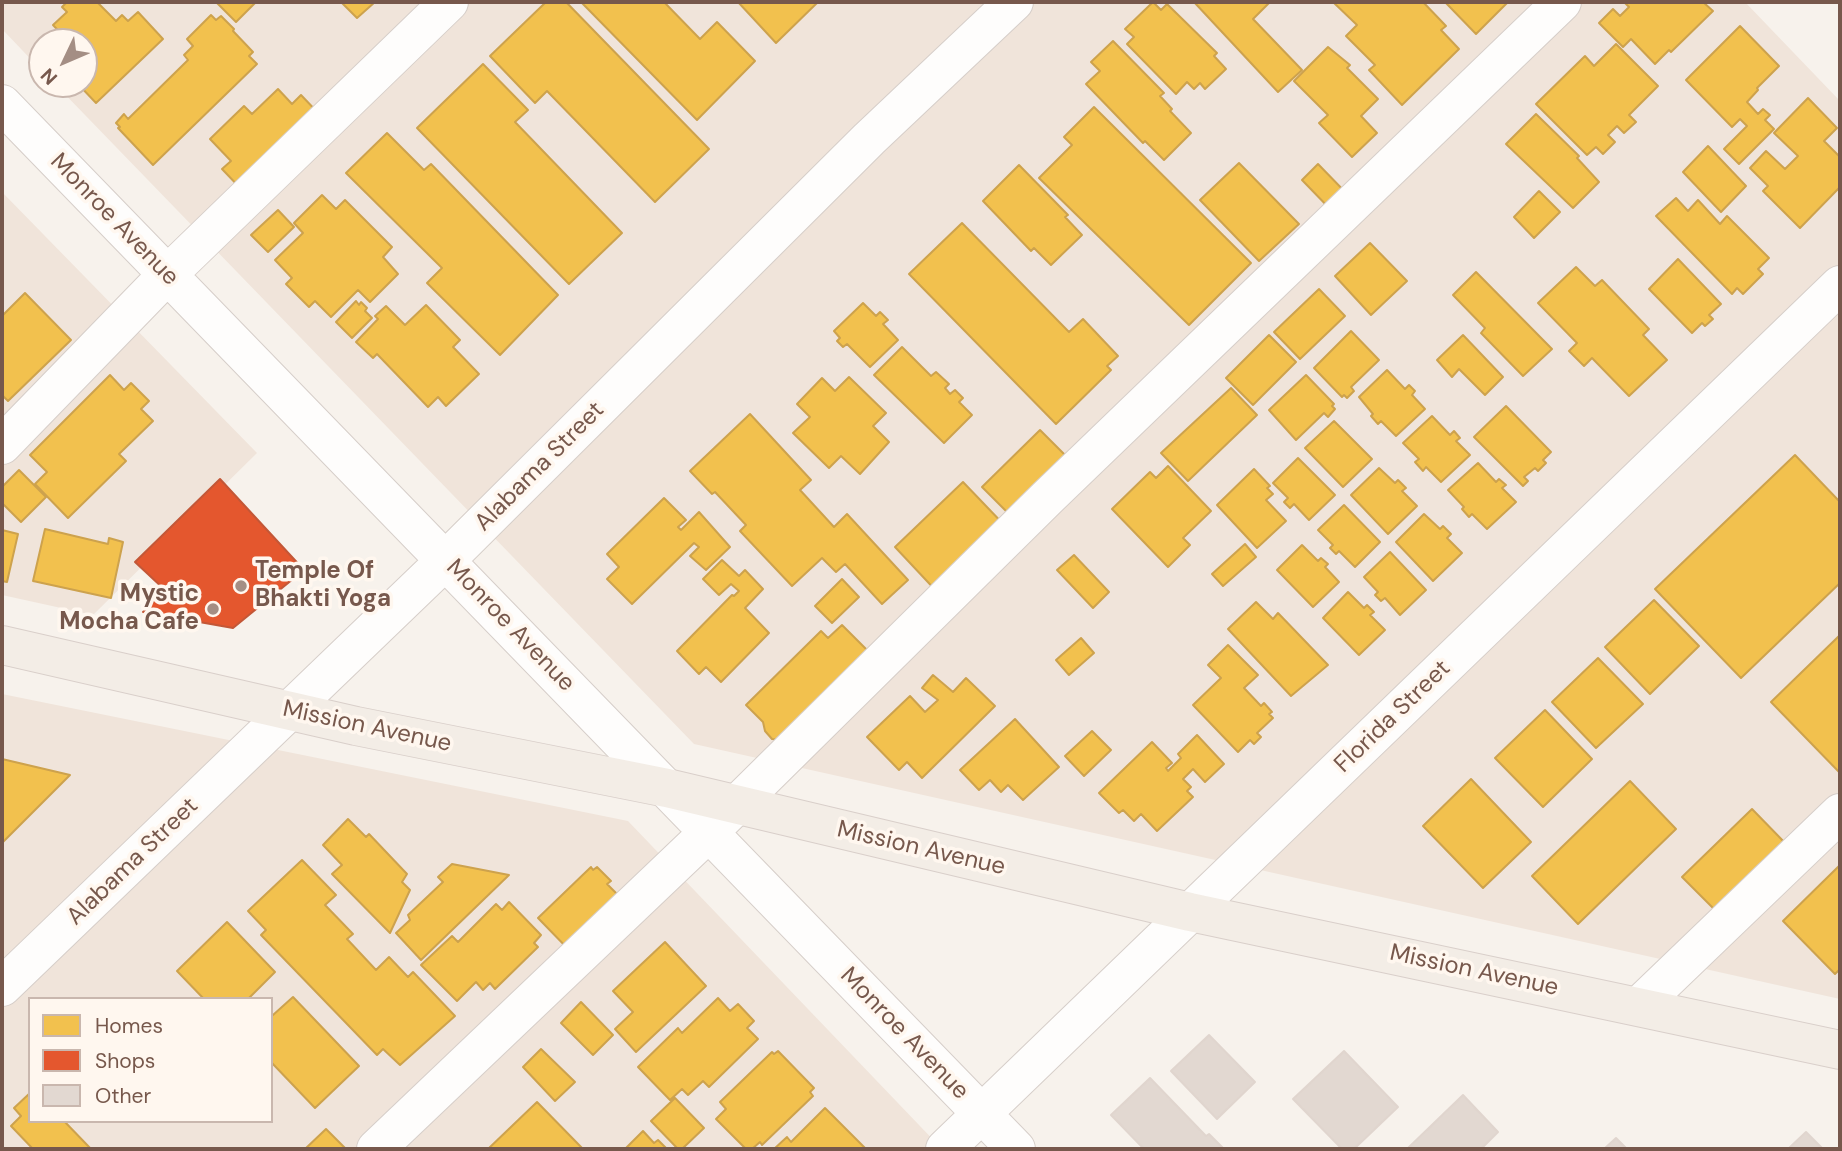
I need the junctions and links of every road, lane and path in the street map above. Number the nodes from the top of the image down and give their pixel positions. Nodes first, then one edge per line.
1 (449, 2) edge
2 (1014, 2) edge
3 (1562, 2) edge
4 (2, 104) edge
5 (167, 275) junction
6 (1840, 285) edge
7 (2, 445) edge
8 (446, 560) junction
9 (2, 645) edge
10 (290, 710) junction
11 (667, 788) junction
12 (736, 805) junction
13 (1840, 813) edge
14 (709, 832) junction
15 (1190, 912) junction
16 (2, 987) edge
17 (1639, 1006) junction
18 (1840, 1050) edge
19 (981, 1114) junction
20 (376, 1149) edge
21 (945, 1149) edge
22 (1016, 1149) edge

1 - 5 street
2 - 8 street, Alabama Street
3 - 12 street
4 - 5 street, Monroe Avenue
5 - 7 street
5 - 8 street, Monroe Avenue
6 - 15 street, Florida Street
8 - 10 street, Alabama Street
8 - 11 street, Monroe Avenue
9 - 10 main road, Mission Avenue
10 - 11 main road, Mission Avenue
10 - 16 street, Alabama Street
11 - 12 main road, Mission Avenue
11 - 14 street, Monroe Avenue
12 - 14 street
12 - 15 main road, Mission Avenue
13 - 17 street
14 - 19 street, Monroe Avenue
14 - 20 street
15 - 17 main road, Mission Avenue
15 - 19 street, Florida Street
17 - 18 main road, Mission Avenue
19 - 21 street, Florida Street
19 - 22 street, Monroe Avenue

